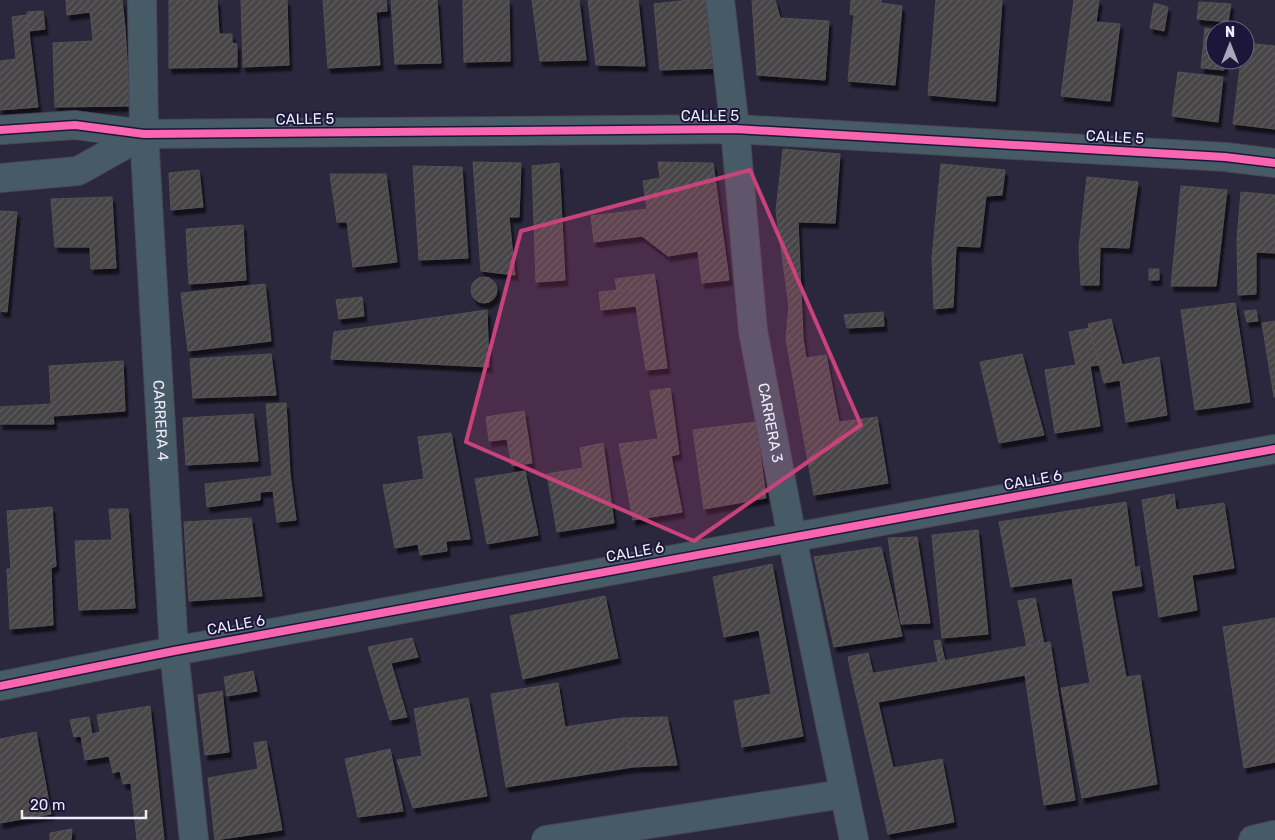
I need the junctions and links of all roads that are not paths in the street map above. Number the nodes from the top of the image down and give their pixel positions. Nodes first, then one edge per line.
1 (142, 0) edge
2 (720, 0) edge
3 (735, 129) junction
4 (0, 130) edge
5 (144, 134) junction
6 (1275, 164) edge
7 (0, 178) edge
8 (1275, 450) edge
9 (792, 538) junction
10 (174, 651) junction
11 (0, 686) edge
12 (844, 794) junction
13 (1275, 836) edge
14 (194, 840) edge
15 (546, 840) edge
16 (854, 840) edge
17 (1253, 840) edge

1 - 5 street, CARRERA 4
2 - 3 street, CARRERA 3
3 - 5 street, CALLE 5
3 - 6 street, CALLE 5
3 - 9 street, CARRERA 3
4 - 5 street
5 - 7 street, CALLE 5
5 - 10 street, CARRERA 4
8 - 9 street, CALLE 6
9 - 10 street, CALLE 6
9 - 12 street, CARRERA 3
10 - 11 street, CALLE 6
10 - 14 street, CARRERA 4
12 - 15 street
12 - 16 street, CARRERA 3
13 - 17 street

